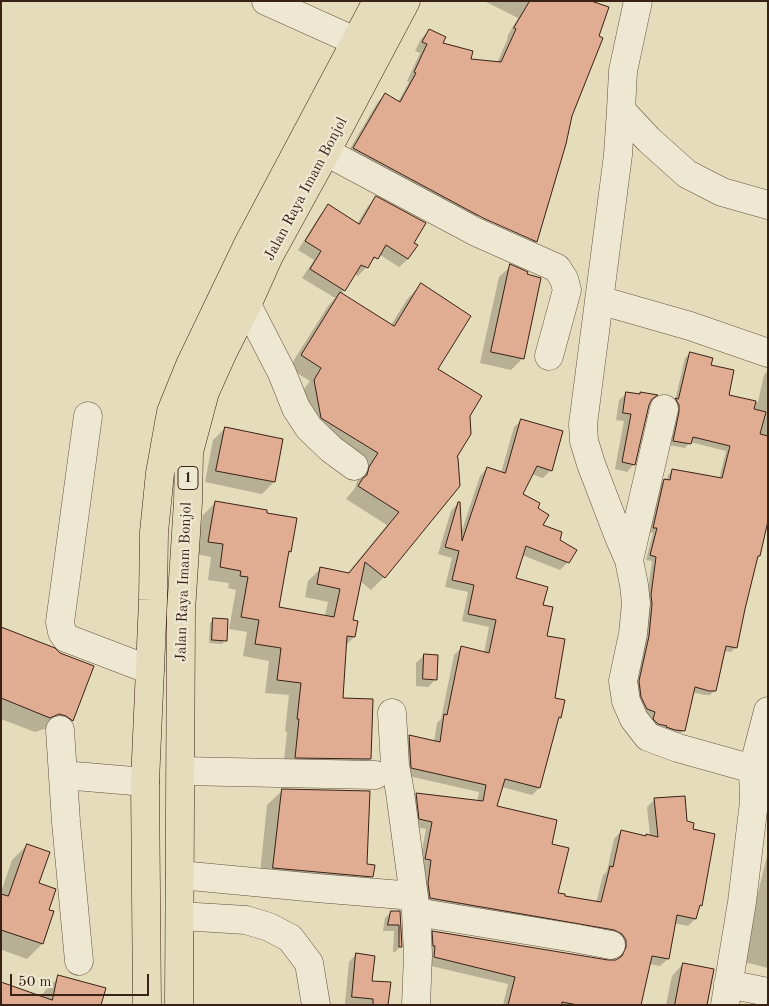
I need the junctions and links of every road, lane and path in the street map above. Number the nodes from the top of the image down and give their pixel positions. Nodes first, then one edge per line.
1 (266, 1) edge
2 (377, 1) edge
3 (406, 1) edge
4 (638, 1) edge
5 (355, 41) junction
6 (621, 110) junction
7 (326, 152) junction
8 (768, 205) edge
9 (598, 300) junction
10 (247, 305) junction
11 (768, 353) edge
12 (549, 356) dead end
13 (664, 409) dead end
14 (88, 416) dead end
15 (354, 466) dead end
16 (629, 560) junction
17 (150, 670) junction
18 (768, 711) edge
19 (392, 713) dead end
20 (60, 730) dead end
21 (753, 769) junction
22 (181, 771) junction
23 (375, 774) dead end
24 (63, 775) junction
25 (145, 782) junction
26 (180, 875) junction
27 (415, 904) junction
28 (180, 916) junction
29 (610, 945) dead end
30 (79, 961) dead end
31 (768, 992) edge
32 (727, 994) edge
33 (147, 1005) edge
34 (179, 1005) edge
35 (316, 1005) edge
36 (416, 1005) edge

1 - 5 street
2 - 5 highway, Jalan Raya Imam Bonjol / 1
3 - 7 highway, Jalan Raya Imam Bonjol / 1
4 - 6 street
5 - 17 highway, Jalan Raya Imam Bonjol / 1
6 - 8 street
6 - 9 street
7 - 10 highway, Jalan Raya Imam Bonjol / 1
7 - 12 street
9 - 11 street
9 - 16 street
10 - 15 street
10 - 22 highway, Jalan Raya Imam Bonjol / 1
13 - 16 street
14 - 17 street
16 - 21 street
17 - 25 highway, Jalan Raya Imam Bonjol / 1
18 - 21 street
19 - 27 street
20 - 24 street
21 - 32 street
22 - 23 street
22 - 26 highway, Jalan Raya Imam Bonjol / 1
24 - 25 street
24 - 30 street
25 - 33 highway, Jalan Raya Imam Bonjol / 1
26 - 27 street
26 - 28 highway, Jalan Raya Imam Bonjol / 1
27 - 29 street
27 - 36 street
28 - 34 highway, Jalan Raya Imam Bonjol / 1
28 - 35 street
31 - 32 street

